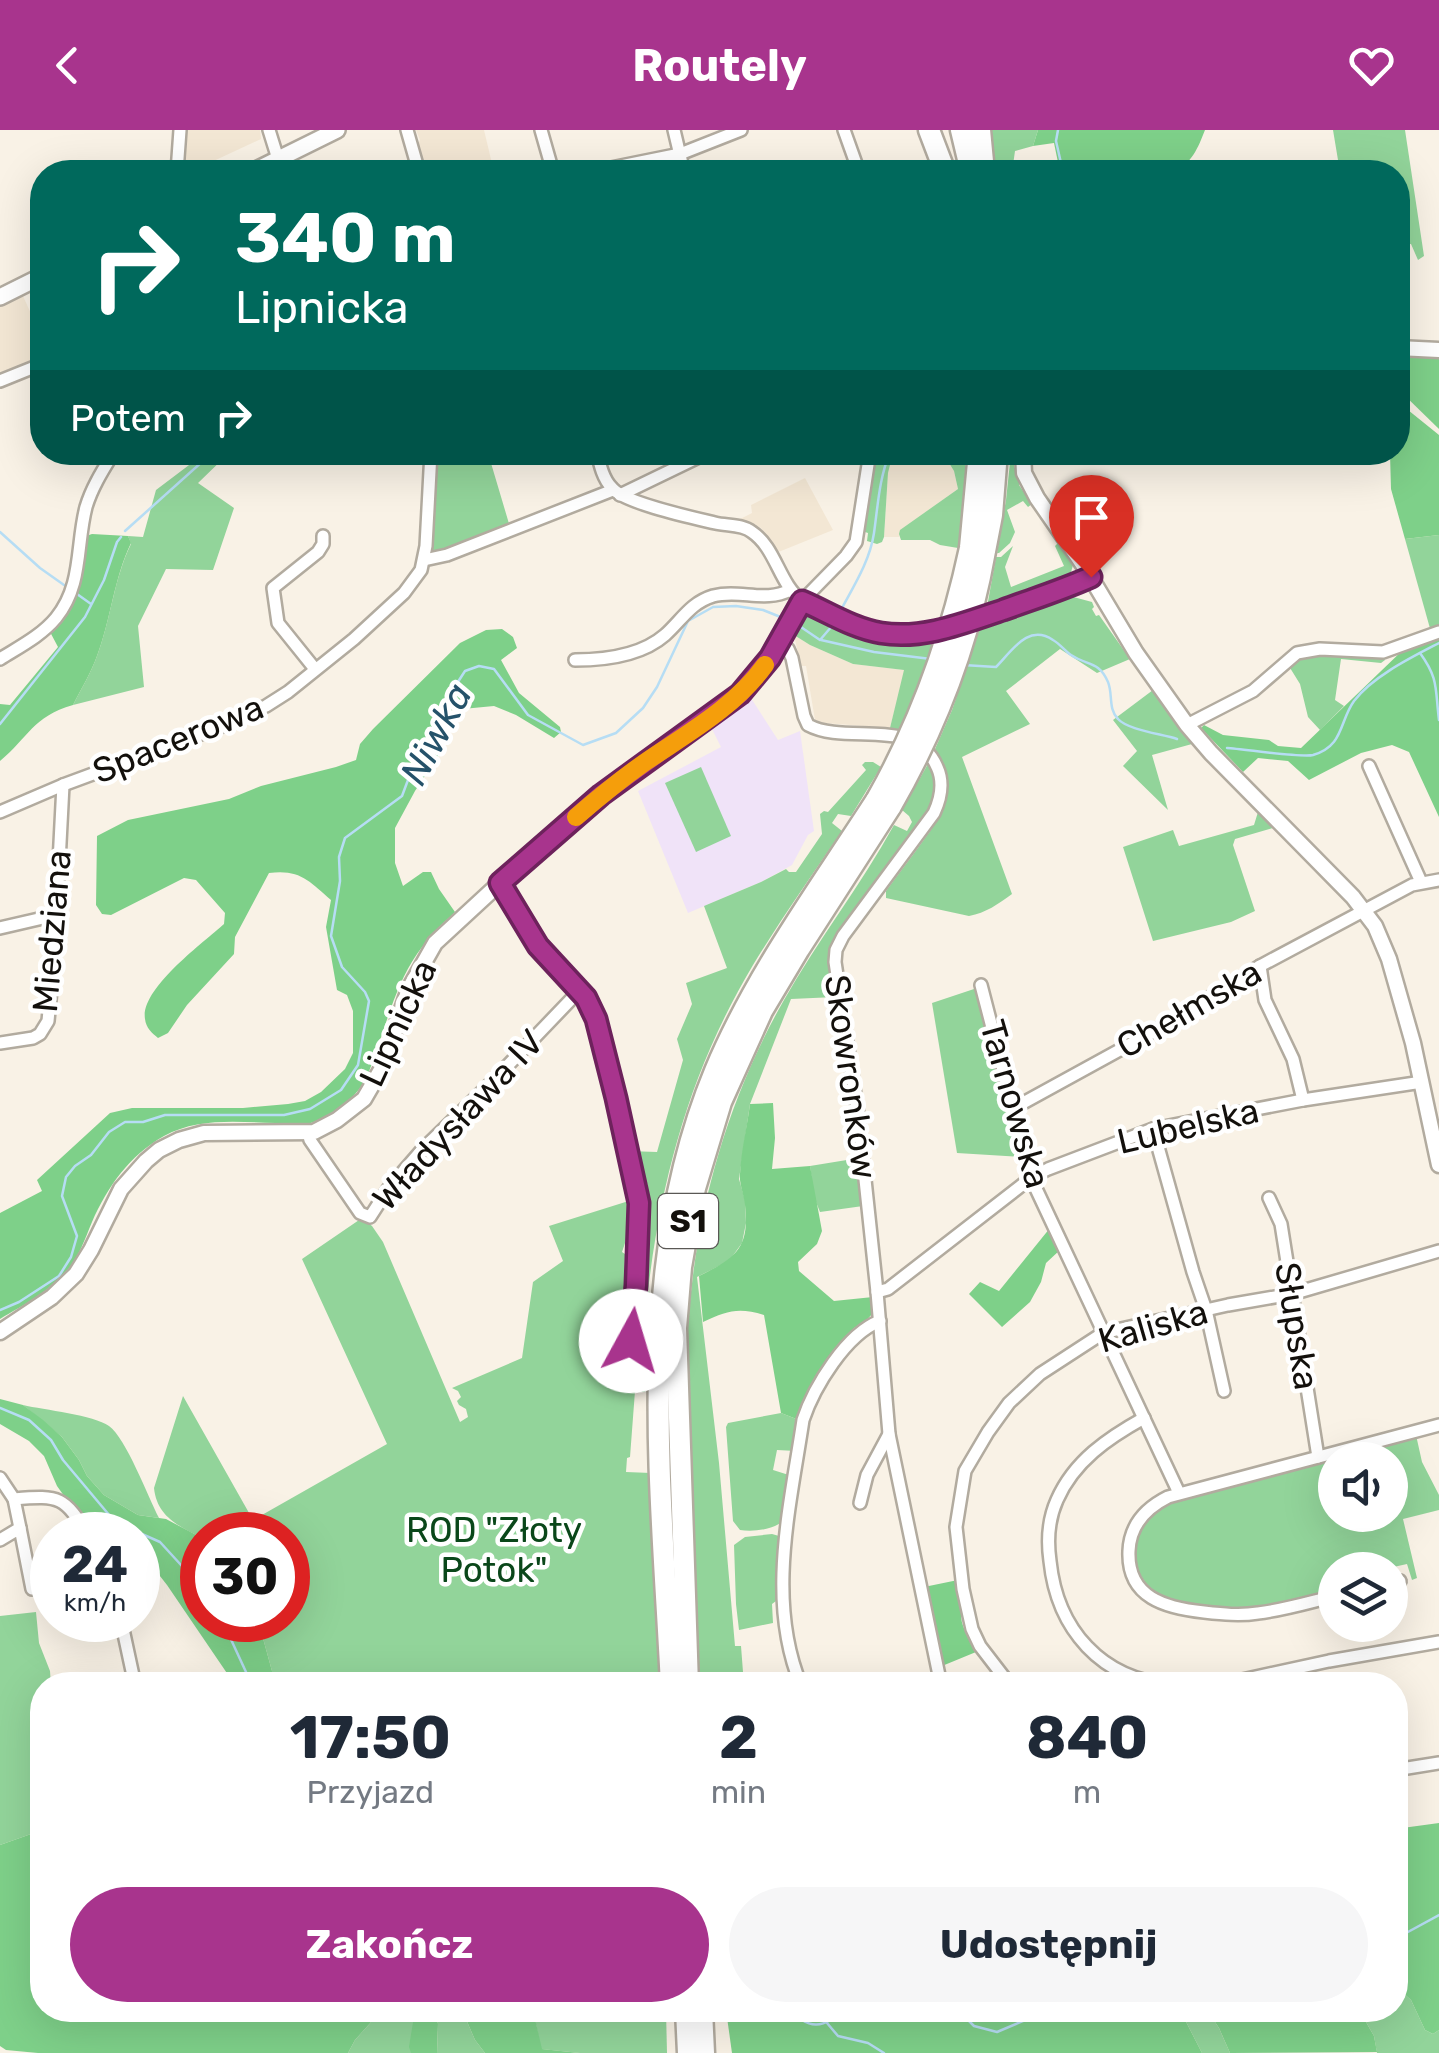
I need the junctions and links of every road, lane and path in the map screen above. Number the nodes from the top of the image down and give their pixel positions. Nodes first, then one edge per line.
1 (180, 130) edge
2 (269, 130) edge
3 (337, 130) edge
4 (407, 130) edge
5 (541, 130) edge
6 (674, 130) edge
7 (740, 130) edge
8 (844, 130) edge
9 (929, 130) edge
10 (943, 130) edge
11 (961, 130) edge
12 (980, 130) edge
13 (680, 154) junction
14 (177, 160) edge
15 (278, 160) joint
16 (416, 160) edge
17 (550, 160) edge
18 (650, 160) edge
19 (681, 160) edge
20 (855, 160) edge
21 (940, 160) edge
22 (951, 160) edge
23 (968, 160) edge
24 (983, 160) edge
25 (30, 282) edge
26 (0, 297) edge
27 (1410, 349) edge
28 (1439, 350) edge
29 (30, 369) edge
30 (0, 381) edge
31 (106, 465) edge
32 (430, 465) edge
33 (600, 465) edge
34 (679, 465) edge
35 (868, 465) edge
36 (978, 465) edge
37 (996, 465) edge
38 (1022, 465) edge
39 (616, 492) junction
40 (322, 536) dead end
41 (424, 560) junction
42 (1091, 577) junction
43 (790, 590) junction
44 (795, 613) junction
45 (1439, 632) edge
46 (780, 642) junction
47 (0, 659) edge
48 (576, 660) dead end
49 (316, 670) junction
50 (1187, 725) junction
51 (1369, 766) dead end
52 (63, 785) junction
53 (884, 802) junction
54 (0, 812) edge
55 (1438, 880) edge
56 (1421, 882) junction
57 (500, 883) junction
58 (1364, 910) junction
59 (56, 915) junction
60 (0, 928) edge
61 (1260, 966) junction
62 (981, 984) dead end
63 (580, 990) junction
64 (0, 1043) edge
65 (1422, 1082) junction
66 (1303, 1100) junction
67 (1013, 1106) junction
68 (1435, 1124) edge
69 (1153, 1128) junction
70 (308, 1133) junction
71 (1439, 1165) edge
72 (1031, 1178) junction
73 (1269, 1198) dead end
74 (1439, 1251) edge
75 (878, 1292) junction
76 (1292, 1294) junction
77 (1206, 1310) junction
78 (880, 1321) junction
79 (0, 1332) edge
80 (1103, 1333) junction
81 (628, 1372) dead end
82 (1224, 1391) dead end
83 (1144, 1418) junction
84 (1439, 1425) edge
85 (889, 1434) junction
86 (1375, 1442) edge
87 (1318, 1457) joint
88 (0, 1478) edge
89 (1179, 1494) junction
90 (14, 1499) junction
91 (860, 1503) dead end
92 (73, 1512) edge
93 (20, 1528) junction
94 (0, 1540) edge
95 (30, 1579) edge
96 (1318, 1600) edge
97 (126, 1642) edge
98 (1439, 1642) edge
99 (132, 1672) edge
100 (670, 1672) edge
101 (688, 1672) edge
102 (797, 1672) edge
103 (938, 1672) edge
104 (1000, 1672) edge
105 (1121, 1672) edge
106 (1281, 1672) edge
107 (1439, 1763) edge
108 (1408, 1768) edge
109 (687, 2022) edge
110 (703, 2022) edge
111 (688, 2053) edge
112 (704, 2053) edge

1 - 14 street
2 - 15 street
3 - 15 main road
4 - 16 street
5 - 17 street
6 - 13 street
7 - 13 street
8 - 20 street
9 - 21 highway
10 - 22 highway
11 - 23 highway
12 - 24 highway
13 - 18 street
13 - 19 street
25 - 26 main road
27 - 28 street
29 - 30 street
31 - 47 street
32 - 41 street
33 - 39 street
34 - 39 street
35 - 44 street, Lipnicka
36 - 53 highway, S1, bridge
37 - 53 highway, S1, bridge
38 - 42 street
39 - 41 street
39 - 43 street
40 - 49 street
41 - 49 street, Spacerowa
42 - 44 street
42 - 50 street
43 - 44 street
43 - 48 street
44 - 46 street, Lipnicka
45 - 50 street
46 - 57 street, Lipnicka
46 - 75 street, Skowronków
49 - 52 street, Spacerowa
50 - 58 street
51 - 56 street
52 - 54 street, Spacerowa
52 - 59 street, Miedziana
53 - 100 highway, S1
53 - 101 highway, S1
55 - 56 street, Chełmska
56 - 58 street, Chełmska
57 - 63 street
57 - 70 street, Lipnicka
58 - 61 street, Chełmska
58 - 65 street
59 - 60 street
59 - 64 street, Miedziana
61 - 66 street
61 - 67 street, Chełmska
62 - 67 street, Tarnowska
63 - 70 street, Władysława IV
63 - 81 street
65 - 66 street, Lubelska
65 - 68 street
66 - 69 street, Lubelska
67 - 72 street, Tarnowska
68 - 71 street
69 - 72 street, Lubelska
69 - 77 street
70 - 79 street, Lipnicka
72 - 75 street, Lubelska
72 - 80 street, Tarnowska
73 - 76 street, Słupska
74 - 76 street, Kaliska
75 - 78 street
76 - 77 street, Kaliska
76 - 87 street, Słupska
77 - 80 street, Kaliska
77 - 82 street
78 - 85 street
78 - 102 street
80 - 83 street, Tarnowska
80 - 104 street, Kaliska
83 - 89 street, Tarnowska
83 - 105 street
84 - 86 street
85 - 91 street
85 - 103 street
87 - 89 street
88 - 90 street
89 - 96 street
90 - 92 street
90 - 93 street
93 - 94 street
93 - 95 street
97 - 99 street
98 - 106 street
107 - 108 street
109 - 111 highway
110 - 112 highway

